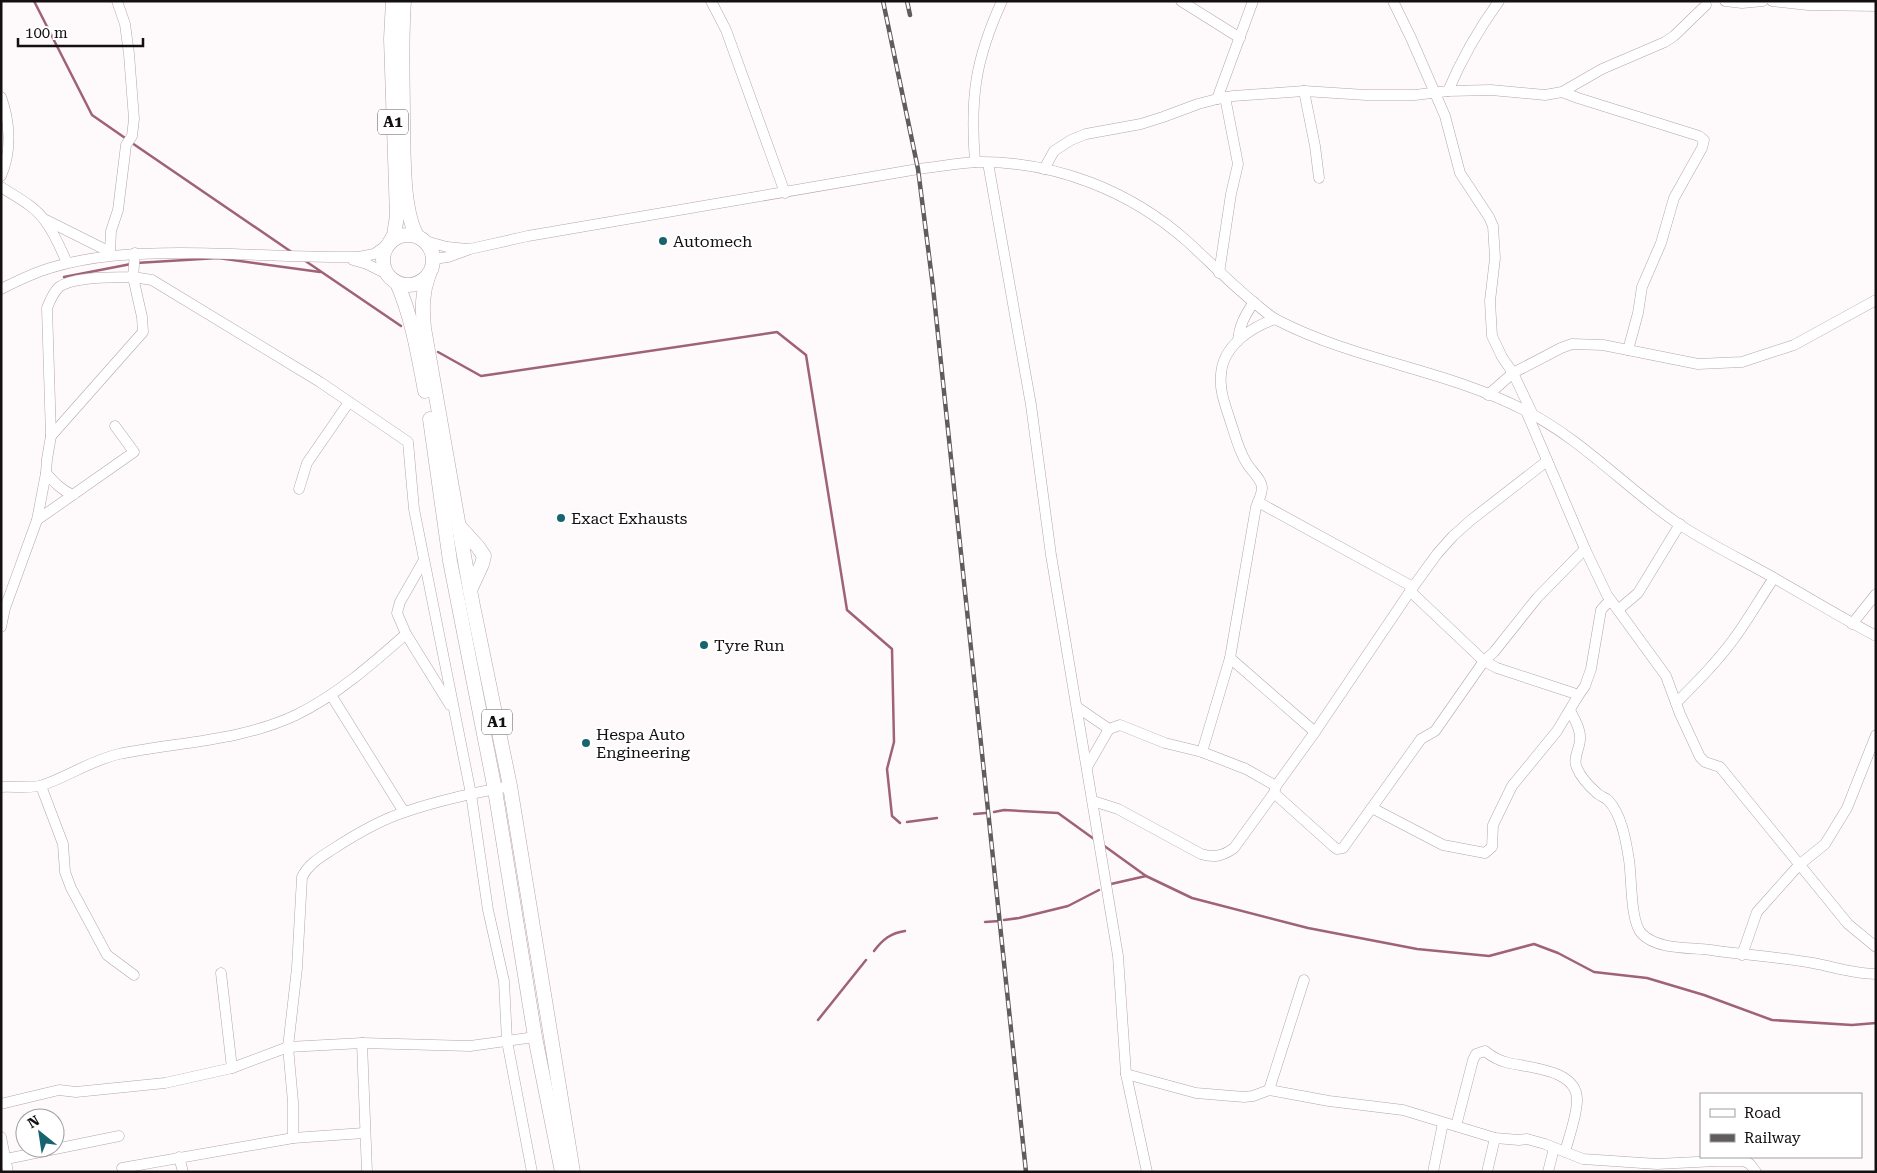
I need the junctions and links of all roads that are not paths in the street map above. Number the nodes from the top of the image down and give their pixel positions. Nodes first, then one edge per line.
1 (117, 1) edge
2 (393, 1) edge
3 (404, 1) edge
4 (711, 1) edge
5 (1002, 1) edge
6 (1181, 1) edge
7 (1253, 1) edge
8 (1393, 1) edge
9 (1499, 1) edge
10 (1725, 1) edge
11 (1764, 1) edge
12 (1772, 1) edge
13 (1707, 2) edge
14 (1876, 6) edge
15 (1240, 38) junction
16 (1304, 91) junction
17 (1435, 91) junction
18 (1448, 91) junction
19 (1562, 92) junction
20 (1, 97) edge
21 (1221, 98) junction
22 (975, 162) junction
23 (988, 163) junction
24 (1044, 170) junction
25 (1, 176) edge
26 (1319, 178) dead end
27 (1, 187) edge
28 (785, 193) junction
29 (45, 220) junction
30 (421, 239) junction
31 (389, 244) junction
32 (470, 248) junction
33 (134, 253) junction
34 (111, 254) junction
35 (341, 257) junction
36 (433, 259) junction
37 (67, 263) junction
38 (1219, 273) junction
39 (429, 274) junction
40 (133, 277) junction
41 (392, 279) junction
42 (1, 289) edge
43 (1876, 300) edge
44 (1254, 302) junction
45 (1275, 319) junction
46 (1238, 341) junction
47 (1628, 350) junction
48 (1513, 373) junction
49 (1488, 395) junction
50 (349, 402) junction
51 (1529, 413) junction
52 (115, 426) dead end
53 (51, 436) junction
54 (1547, 461) junction
55 (46, 473) junction
56 (299, 489) dead end
57 (73, 495) junction
58 (1258, 502) junction
59 (37, 520) junction
60 (1680, 524) junction
61 (1585, 549) junction
62 (424, 560) junction
63 (1774, 578) junction
64 (1411, 589) junction
65 (1876, 594) edge
66 (1610, 600) junction
67 (1618, 610) junction
68 (2, 615) edge
69 (1852, 624) junction
70 (1, 627) edge
71 (406, 634) junction
72 (1876, 636) edge
73 (1230, 658) junction
74 (1484, 661) junction
75 (331, 695) junction
76 (1578, 696) junction
77 (1676, 704) junction
78 (1077, 707) junction
79 (454, 710) junction
80 (1570, 710) junction
81 (1109, 729) junction
82 (1315, 732) junction
83 (1876, 735) edge
84 (1202, 752) junction
85 (1087, 767) junction
86 (41, 786) junction
87 (510, 786) junction
88 (1, 787) edge
89 (1275, 789) junction
90 (494, 790) junction
91 (471, 794) junction
92 (1093, 801) junction
93 (1372, 808) junction
94 (404, 812) junction
95 (1799, 865) junction
96 (1876, 947) edge
97 (1742, 955) junction
98 (221, 973) dead end
99 (1876, 974) edge
100 (134, 975) dead end
101 (1304, 980) dead end
102 (535, 1036) junction
103 (508, 1041) junction
104 (362, 1043) junction
105 (288, 1047) junction
106 (232, 1068) junction
107 (1126, 1074) junction
108 (1269, 1090) junction
109 (1, 1104) edge
110 (1443, 1123) junction
111 (1456, 1126) junction
112 (364, 1133) junction
113 (118, 1136) dead end
114 (1, 1137) edge
115 (293, 1138) junction
116 (1495, 1138) junction
117 (1554, 1148) junction
118 (1565, 1152) junction
119 (179, 1157) junction
120 (6, 1158) junction
121 (122, 1168) dead end
122 (1658, 1168) edge
123 (8, 1172) edge
124 (183, 1172) edge
125 (367, 1172) edge
126 (532, 1172) edge
127 (562, 1172) edge
128 (573, 1172) edge
129 (1148, 1172) edge
130 (1433, 1172) edge
131 (1488, 1172) edge
132 (1548, 1172) edge
133 (1756, 1172) edge

1 - 34 street
2 - 31 highway, A1
3 - 30 highway, A1
4 - 28 street
5 - 22 street
6 - 15 street
7 - 15 street
8 - 17 street
9 - 18 street
10 - 11 street
12 - 14 street
13 - 19 street
15 - 21 street
16 - 17 street
16 - 21 street
16 - 26 street
17 - 18 street
17 - 48 street
18 - 19 street
19 - 47 street
20 - 25 street
21 - 24 street
21 - 38 street
22 - 23 street
22 - 28 street
23 - 24 street
23 - 78 street
24 - 38 street
27 - 29 street
28 - 32 street
29 - 34 street
29 - 37 street
30 - 31 highway
30 - 32 street
30 - 36 highway, A1
31 - 35 street
31 - 41 highway, A1
32 - 36 street
33 - 34 street
33 - 35 street
33 - 40 street
34 - 37 street
35 - 41 street
36 - 39 highway, A1
37 - 42 street
38 - 44 street
39 - 41 highway
39 - 87 highway, A1
40 - 50 street
40 - 53 street
40 - 53 street
41 - 90 highway, A1
43 - 47 street
44 - 45 street
44 - 46 street
45 - 46 street
45 - 49 street
46 - 58 street
47 - 48 street
48 - 49 street
48 - 51 street
49 - 51 street
50 - 56 street
50 - 62 street
51 - 54 street
51 - 60 street
52 - 57 street
53 - 55 street
54 - 61 street
54 - 64 street
55 - 57 street
55 - 59 street
57 - 59 street
58 - 64 street
58 - 73 street
59 - 68 street
60 - 63 street
60 - 67 street
61 - 66 street
61 - 74 street
62 - 71 street
62 - 79 street
63 - 69 street
63 - 77 street
64 - 74 street
64 - 82 street
65 - 69 street
66 - 67 street
66 - 76 street
67 - 77 street
68 - 70 street
69 - 72 street
71 - 75 street
71 - 79 street
73 - 82 street
73 - 84 street
74 - 76 street
74 - 93 street
75 - 86 street
75 - 94 street
76 - 80 street
77 - 95 street
78 - 81 street
78 - 85 street
79 - 91 street
80 - 93 street
80 - 97 street
81 - 84 street
81 - 85 street
82 - 89 street
83 - 95 street
84 - 89 street
85 - 92 street
86 - 88 street
86 - 100 street
87 - 90 street
87 - 128 highway, A1
89 - 92 street
89 - 93 street
90 - 91 street
90 - 102 highway, A1
91 - 94 street
91 - 103 street
92 - 107 street
94 - 105 street
95 - 96 street
95 - 97 street
97 - 99 street
98 - 106 street
101 - 108 street
102 - 103 street
102 - 127 highway, A1
103 - 104 street
103 - 126 street
104 - 105 street
104 - 112 street
105 - 106 street
105 - 115 street
106 - 109 street
107 - 108 street
107 - 129 street
108 - 110 street
110 - 111 street
110 - 130 street
111 - 116 street
111 - 118 street
112 - 115 street
112 - 125 street
113 - 120 street
114 - 120 street
115 - 119 street
116 - 117 street
116 - 131 street
117 - 118 street
117 - 132 street
118 - 122 street
119 - 121 street
119 - 124 street
120 - 123 street
122 - 133 street

